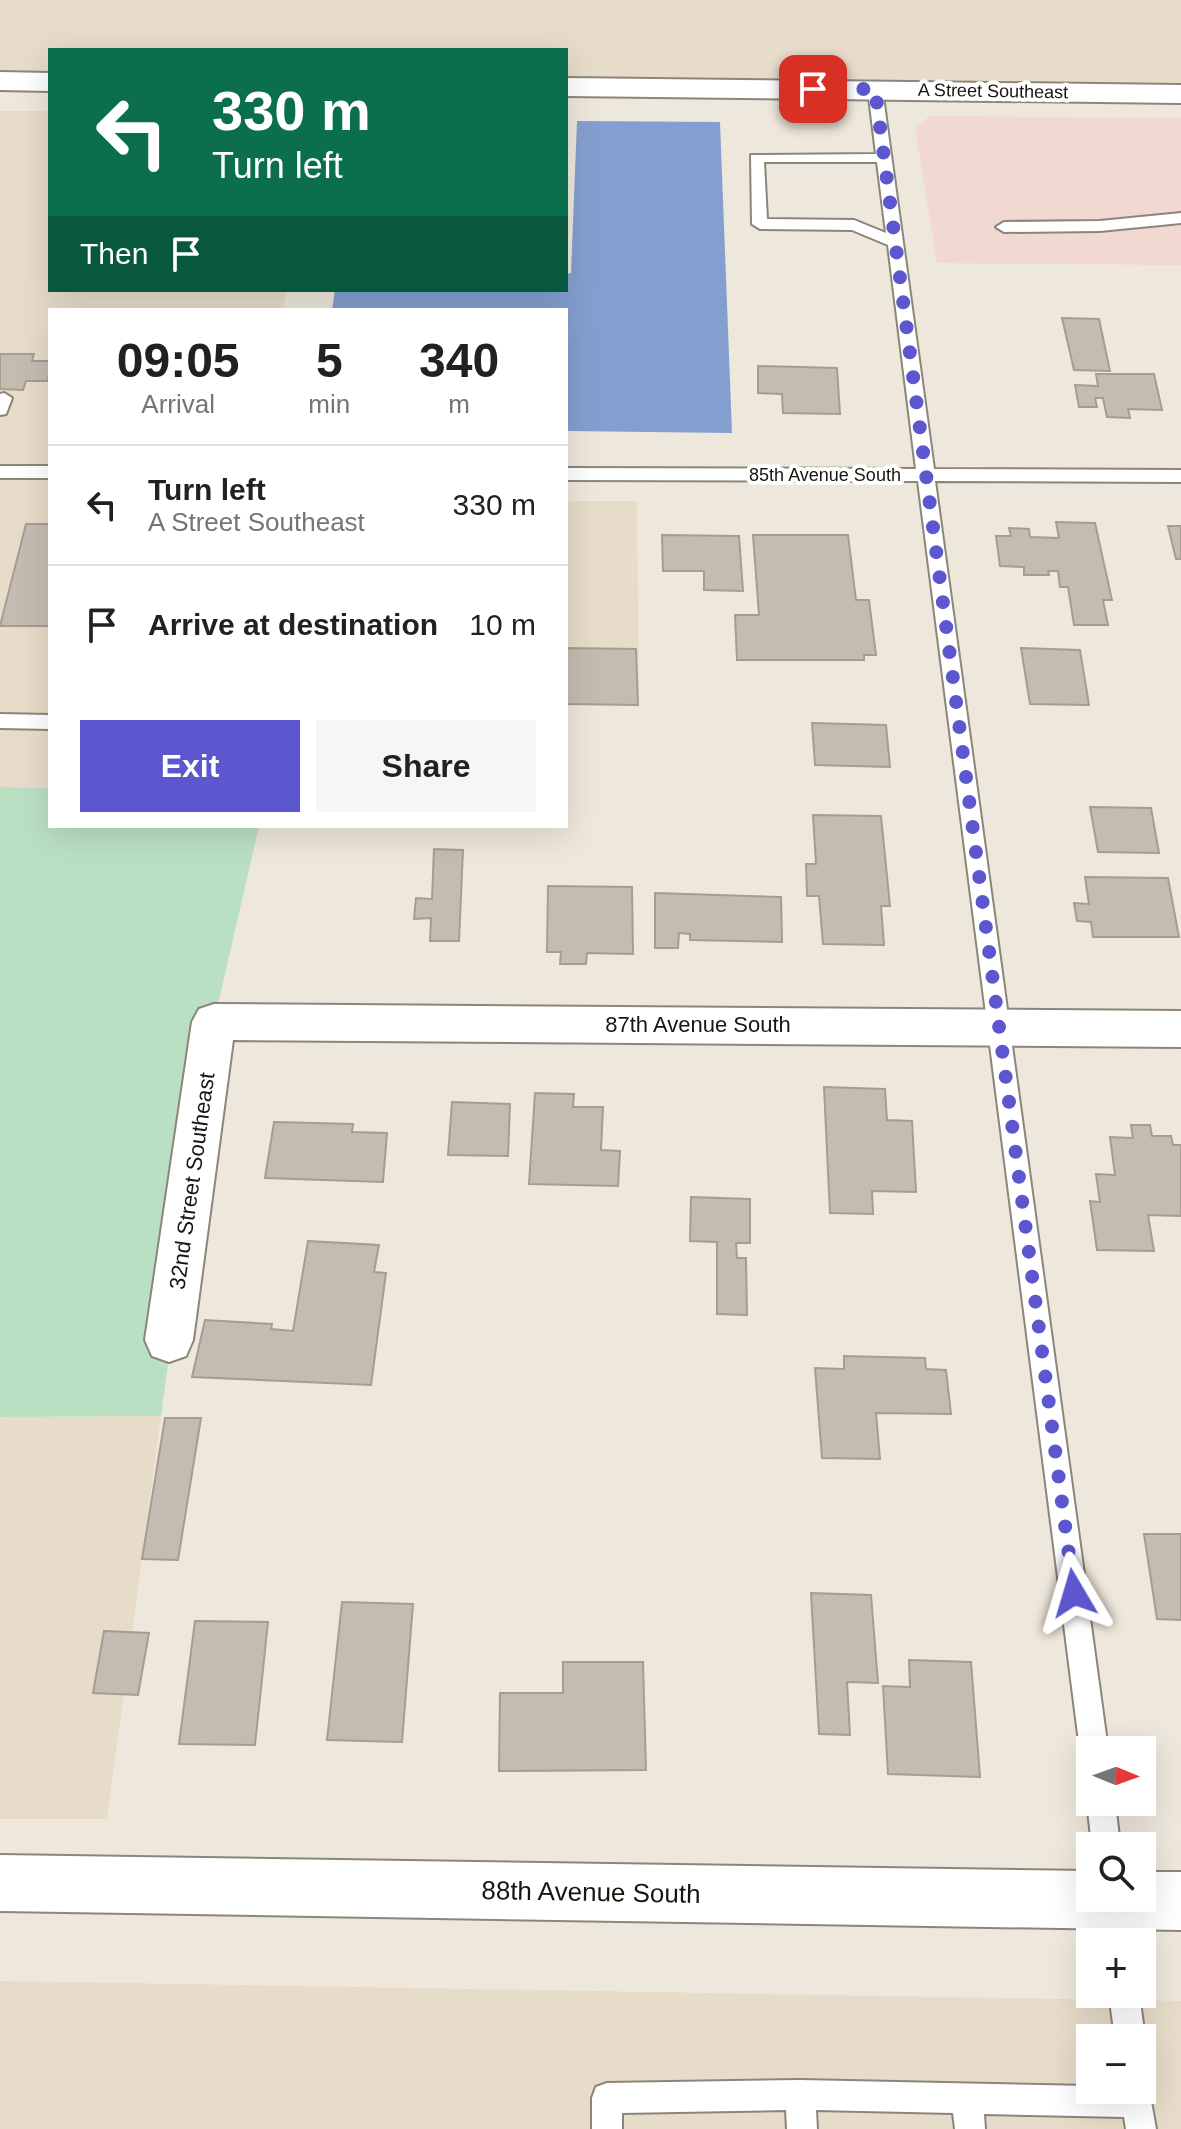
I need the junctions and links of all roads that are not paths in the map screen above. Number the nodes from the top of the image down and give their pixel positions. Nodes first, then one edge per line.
1 (0, 81) edge
2 (48, 82) edge
3 (568, 87) edge
4 (875, 89) junction
5 (1181, 94) edge
6 (883, 158) junction
7 (1181, 218) edge
8 (1004, 227) dead end
9 (895, 242) junction
10 (0, 472) edge
11 (48, 472) edge
12 (568, 474) edge
13 (925, 475) junction
14 (1181, 476) edge
15 (0, 721) edge
16 (48, 722) edge
17 (214, 1022) joint
18 (1001, 1026) junction
19 (1181, 1029) edge
20 (169, 1340) dead end
21 (1092, 1736) edge
22 (0, 1883) edge
23 (1181, 1901) edge
24 (1115, 1913) edge
25 (800, 2095) junction
26 (967, 2098) junction
27 (1138, 2107) edge
28 (607, 2129) edge
29 (802, 2129) edge
30 (970, 2129) edge

1 - 2 street
3 - 4 street, A Street Southeast
4 - 5 street, A Street Southeast
4 - 6 lane
6 - 9 lane
6 - 9 lane
7 - 8 lane
9 - 13 lane
10 - 11 lane
12 - 13 lane, 85th Avenue South
13 - 14 lane, 85th Avenue South
13 - 18 lane
15 - 16 lane
17 - 18 street, 87th Avenue South
17 - 20 street, 32nd Street Southeast
18 - 19 street, 87th Avenue South
18 - 21 lane
22 - 24 street, 88th Avenue South
23 - 24 street, 88th Avenue South
25 - 26 lane
25 - 28 lane
25 - 29 lane
26 - 27 lane
26 - 30 lane

